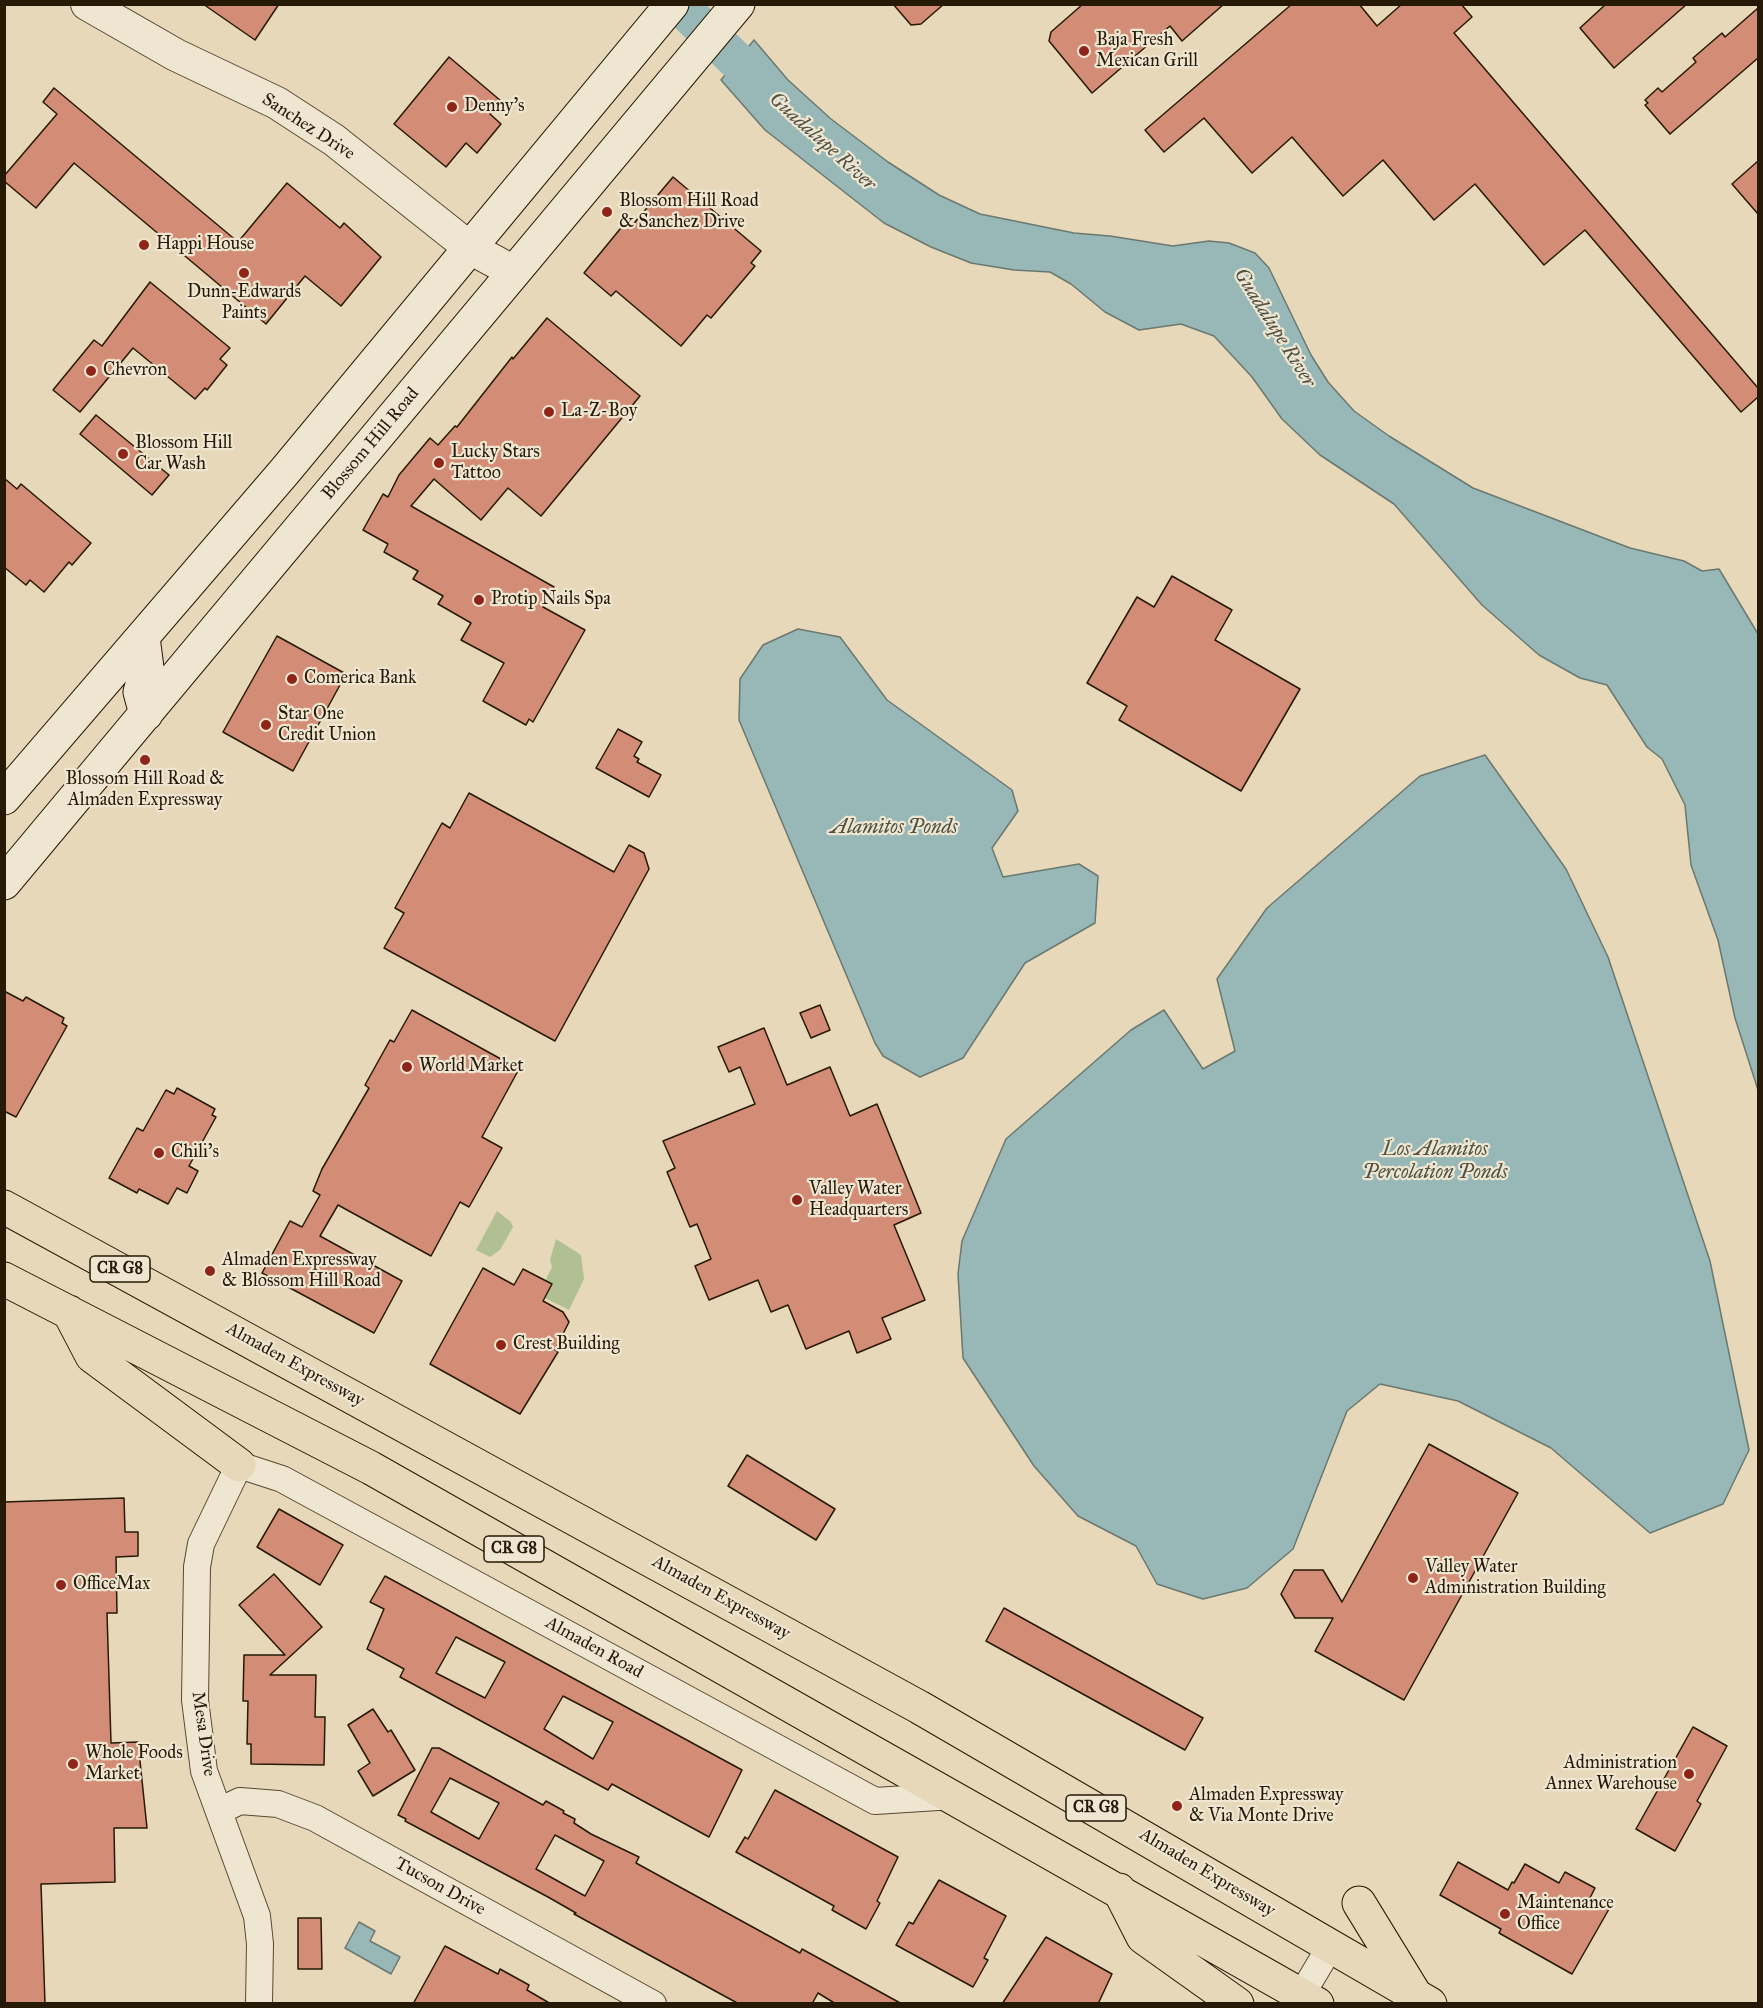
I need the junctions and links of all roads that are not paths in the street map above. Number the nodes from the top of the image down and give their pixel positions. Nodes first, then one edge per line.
1 (87, 4) edge
2 (672, 4) edge
3 (738, 4) edge
4 (470, 248) junction
5 (514, 272) junction
6 (143, 638) junction
7 (146, 714) junction
8 (4, 798) edge
9 (4, 883) edge
10 (4, 1207) edge
11 (4, 1279) edge
12 (69, 1312) junction
13 (239, 1465) junction
14 (954, 1796) junction
15 (219, 1811) junction
16 (1119, 1890) junction
17 (1359, 1903) dead end
18 (1330, 1947) junction
19 (1423, 2000) edge
20 (1305, 2001) edge
21 (258, 2004) edge
22 (653, 2004) edge
23 (1237, 2004) edge

1 - 4 street, Sanchez Drive
2 - 4 main road
3 - 5 main road, Blossom Hill Road
4 - 5 street, Sanchez Drive
4 - 6 main road
5 - 7 main road, Blossom Hill Road
6 - 7 main road
6 - 8 main road
7 - 9 main road, Blossom Hill Road
10 - 18 main road, Almaden Expressway / CR G8
11 - 12 main road, CR G8
12 - 13 main road
12 - 14 main road, CR G8
13 - 14 street, Almaden Road
13 - 15 street, Mesa Drive
14 - 16 main road, CR G8
15 - 21 street, Mesa Drive
15 - 22 street, Tucson Drive
16 - 20 main road, CR G8
16 - 23 main road
17 - 19 main road
18 - 19 main road, Almaden Expressway / CR G8
18 - 20 street

